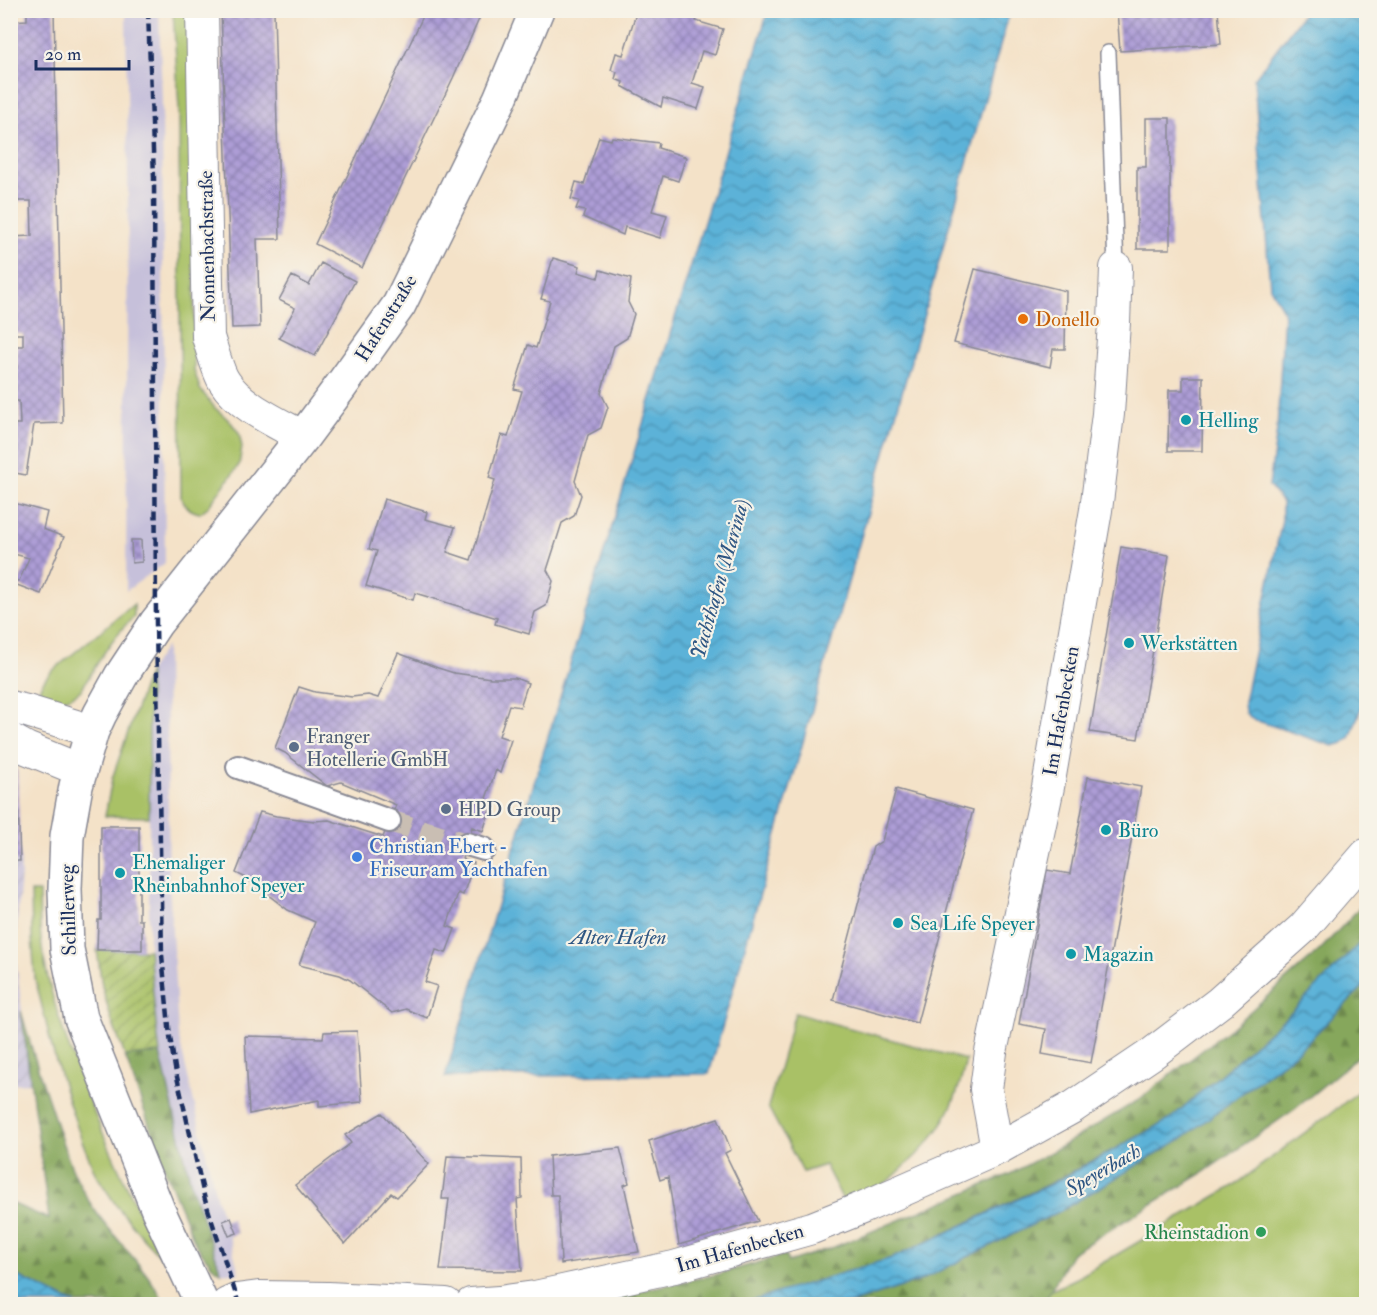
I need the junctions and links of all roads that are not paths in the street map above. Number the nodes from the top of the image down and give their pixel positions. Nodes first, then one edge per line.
1 (202, 10) edge
2 (537, 10) edge
3 (1108, 53) dead end
4 (1116, 268) joint
5 (303, 437) junction
6 (204, 564) joint
7 (10, 708) edge
8 (92, 731) junction
9 (10, 739) edge
10 (238, 767) dead end
11 (80, 770) junction
12 (389, 821) tunnel mouth
13 (1366, 855) edge
14 (997, 1149) junction
15 (202, 1305) edge
16 (226, 1305) edge
17 (446, 1305) edge
18 (471, 1305) edge

1 - 5 street, Nonnenbachstraße
2 - 5 street, Hafenstraße
3 - 4 lane
4 - 14 street, Im Hafenbecken
5 - 6 street, Hafenstraße
6 - 8 street, Schillerweg
7 - 8 street
8 - 11 street, Schillerweg
9 - 11 street
10 - 12 street
11 - 15 street, Schillerweg
13 - 14 street, Im Hafenbecken
14 - 18 street, Im Hafenbecken
16 - 17 street

